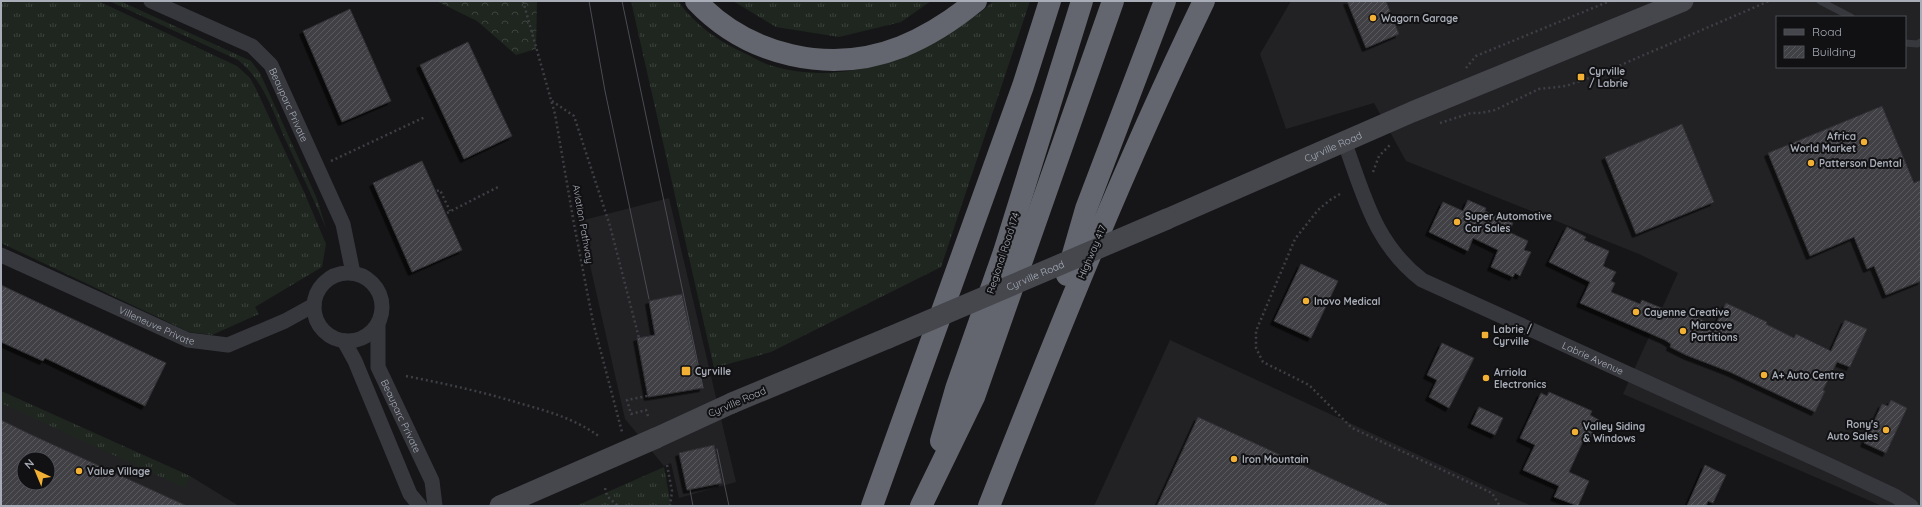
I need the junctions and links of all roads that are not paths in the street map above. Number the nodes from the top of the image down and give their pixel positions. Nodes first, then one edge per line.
1 (151, 1) edge
2 (696, 1) edge
3 (976, 1) edge
4 (1050, 1) edge
5 (1082, 1) edge
6 (1113, 1) edge
7 (1164, 1) edge
8 (1204, 1) edge
9 (1683, 1) edge
10 (1820, 1) edge
11 (1850, 16) edge
12 (1921, 42) edge
13 (1906, 43) edge
14 (1344, 141) junction
15 (1, 255) edge
16 (353, 273) junction
17 (314, 305) junction
18 (378, 324) junction
19 (344, 341) junction
20 (1035, 389) junction
21 (922, 505) edge
22 (420, 506) edge
23 (435, 506) edge
24 (500, 506) edge
25 (872, 506) edge
26 (989, 506) edge
27 (1911, 506) edge

1 - 16 street, Beauparc Private
2 - 3 highway
4 - 25 highway
5 - 21 highway, Regional Road 174
6 - 21 highway
7 - 20 highway
8 - 20 highway, Highway 417
9 - 14 main road, Cyrville Road
10 - 11 lane
12 - 13 lane
14 - 24 main road, Cyrville Road, bridge
14 - 27 street, Labrie Avenue
15 - 17 street, Villeneuve Private
16 - 17 street
16 - 18 street
17 - 19 street
18 - 19 street
18 - 23 street, Beauparc Private
19 - 22 street, Beauparc Private
20 - 26 highway, Highway 417

